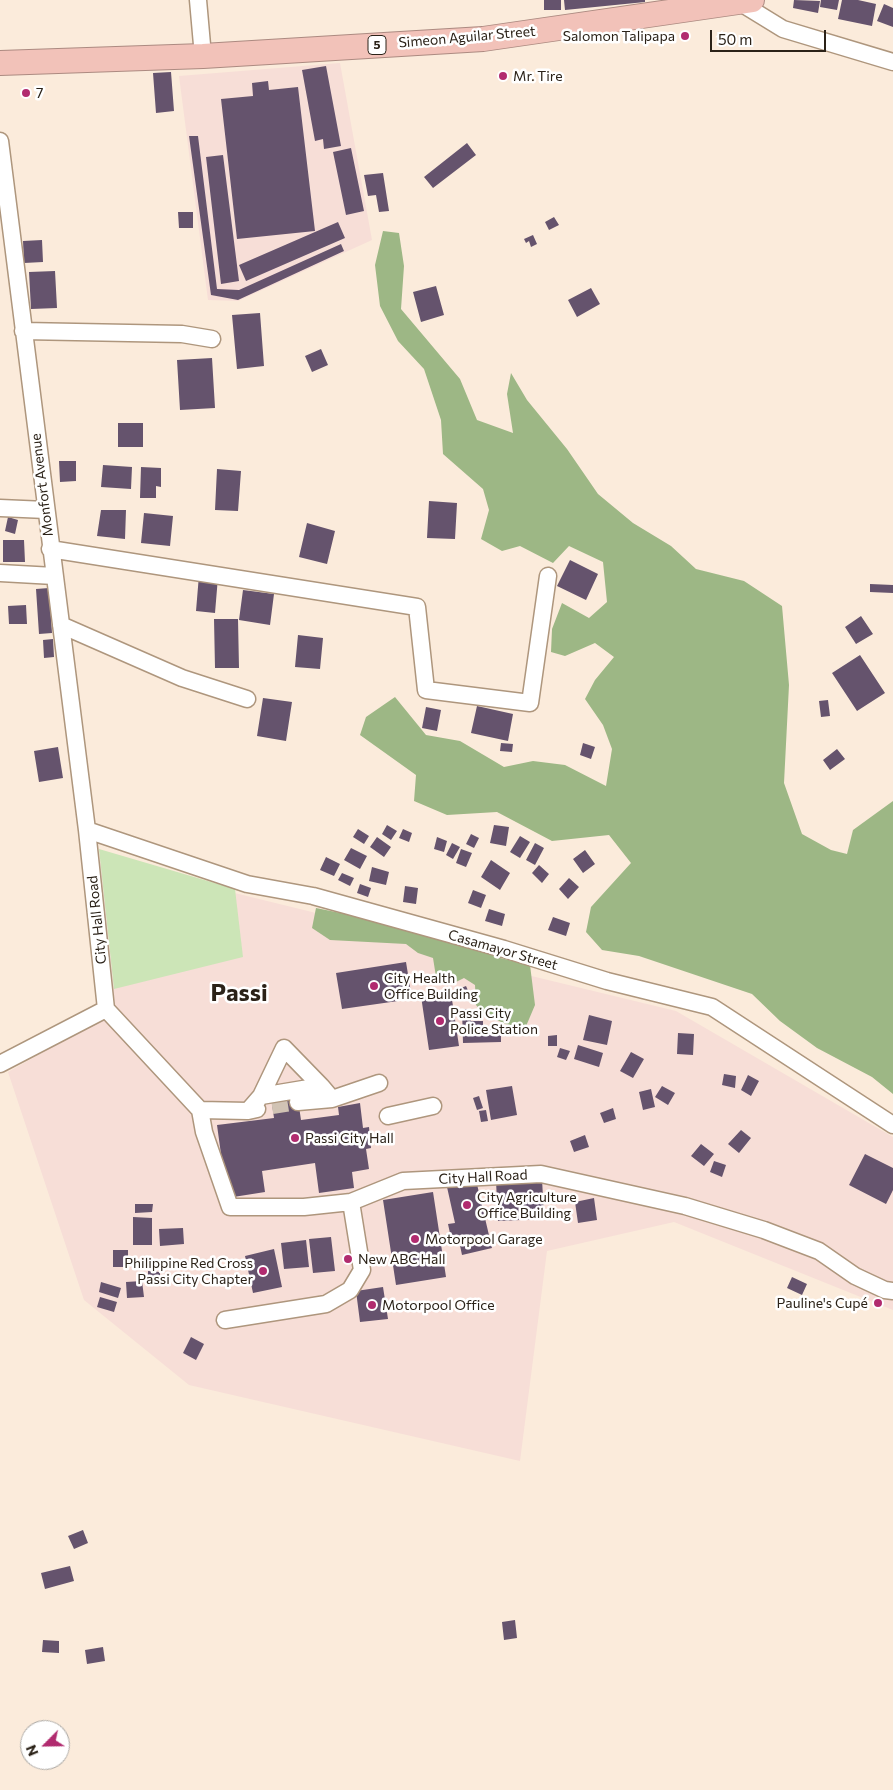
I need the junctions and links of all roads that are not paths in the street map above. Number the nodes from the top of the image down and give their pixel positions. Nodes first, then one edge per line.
1 (198, 0) edge
2 (745, 1) edge
3 (680, 5) edge
4 (203, 56) junction
5 (893, 62) edge
6 (0, 63) edge
7 (0, 141) edge
8 (23, 330) junction
9 (212, 339) dead end
10 (0, 508) edge
11 (46, 510) junction
12 (50, 549) junction
13 (0, 573) edge
14 (54, 576) junction
15 (548, 576) dead end
16 (61, 625) junction
17 (247, 700) dead end
18 (87, 830) junction
19 (106, 1009) junction
20 (0, 1064) edge
21 (379, 1083) dead end
22 (321, 1086) junction
23 (332, 1099) junction
24 (266, 1101) junction
25 (298, 1102) tunnel mouth
26 (433, 1106) dead end
27 (200, 1110) junction
28 (388, 1116) dead end
29 (893, 1125) edge
30 (351, 1202) junction
31 (893, 1291) edge
32 (225, 1320) dead end

1 - 4 street
2 - 3 highway, Simeon Aguilar Street / 5
2 - 5 street
3 - 4 highway, Simeon Aguilar Street / 5
4 - 6 highway, Simeon Aguilar Street / 5
7 - 8 street, Monfort Avenue
8 - 9 street
8 - 11 street, Monfort Avenue
10 - 11 street
11 - 12 street, Monfort Avenue
12 - 14 street, Monfort Avenue
12 - 15 street
13 - 14 street
14 - 16 street, Monfort Avenue
16 - 17 street
16 - 18 street, Monfort Avenue
18 - 19 street, City Hall Road
18 - 29 street, Casamayor Street
19 - 20 street
19 - 27 street
21 - 23 street
22 - 23 street
22 - 24 street
22 - 24 street
23 - 25 street
24 - 27 street
26 - 28 street
27 - 30 street, City Hall Road
30 - 31 street, City Hall Road
30 - 32 street

